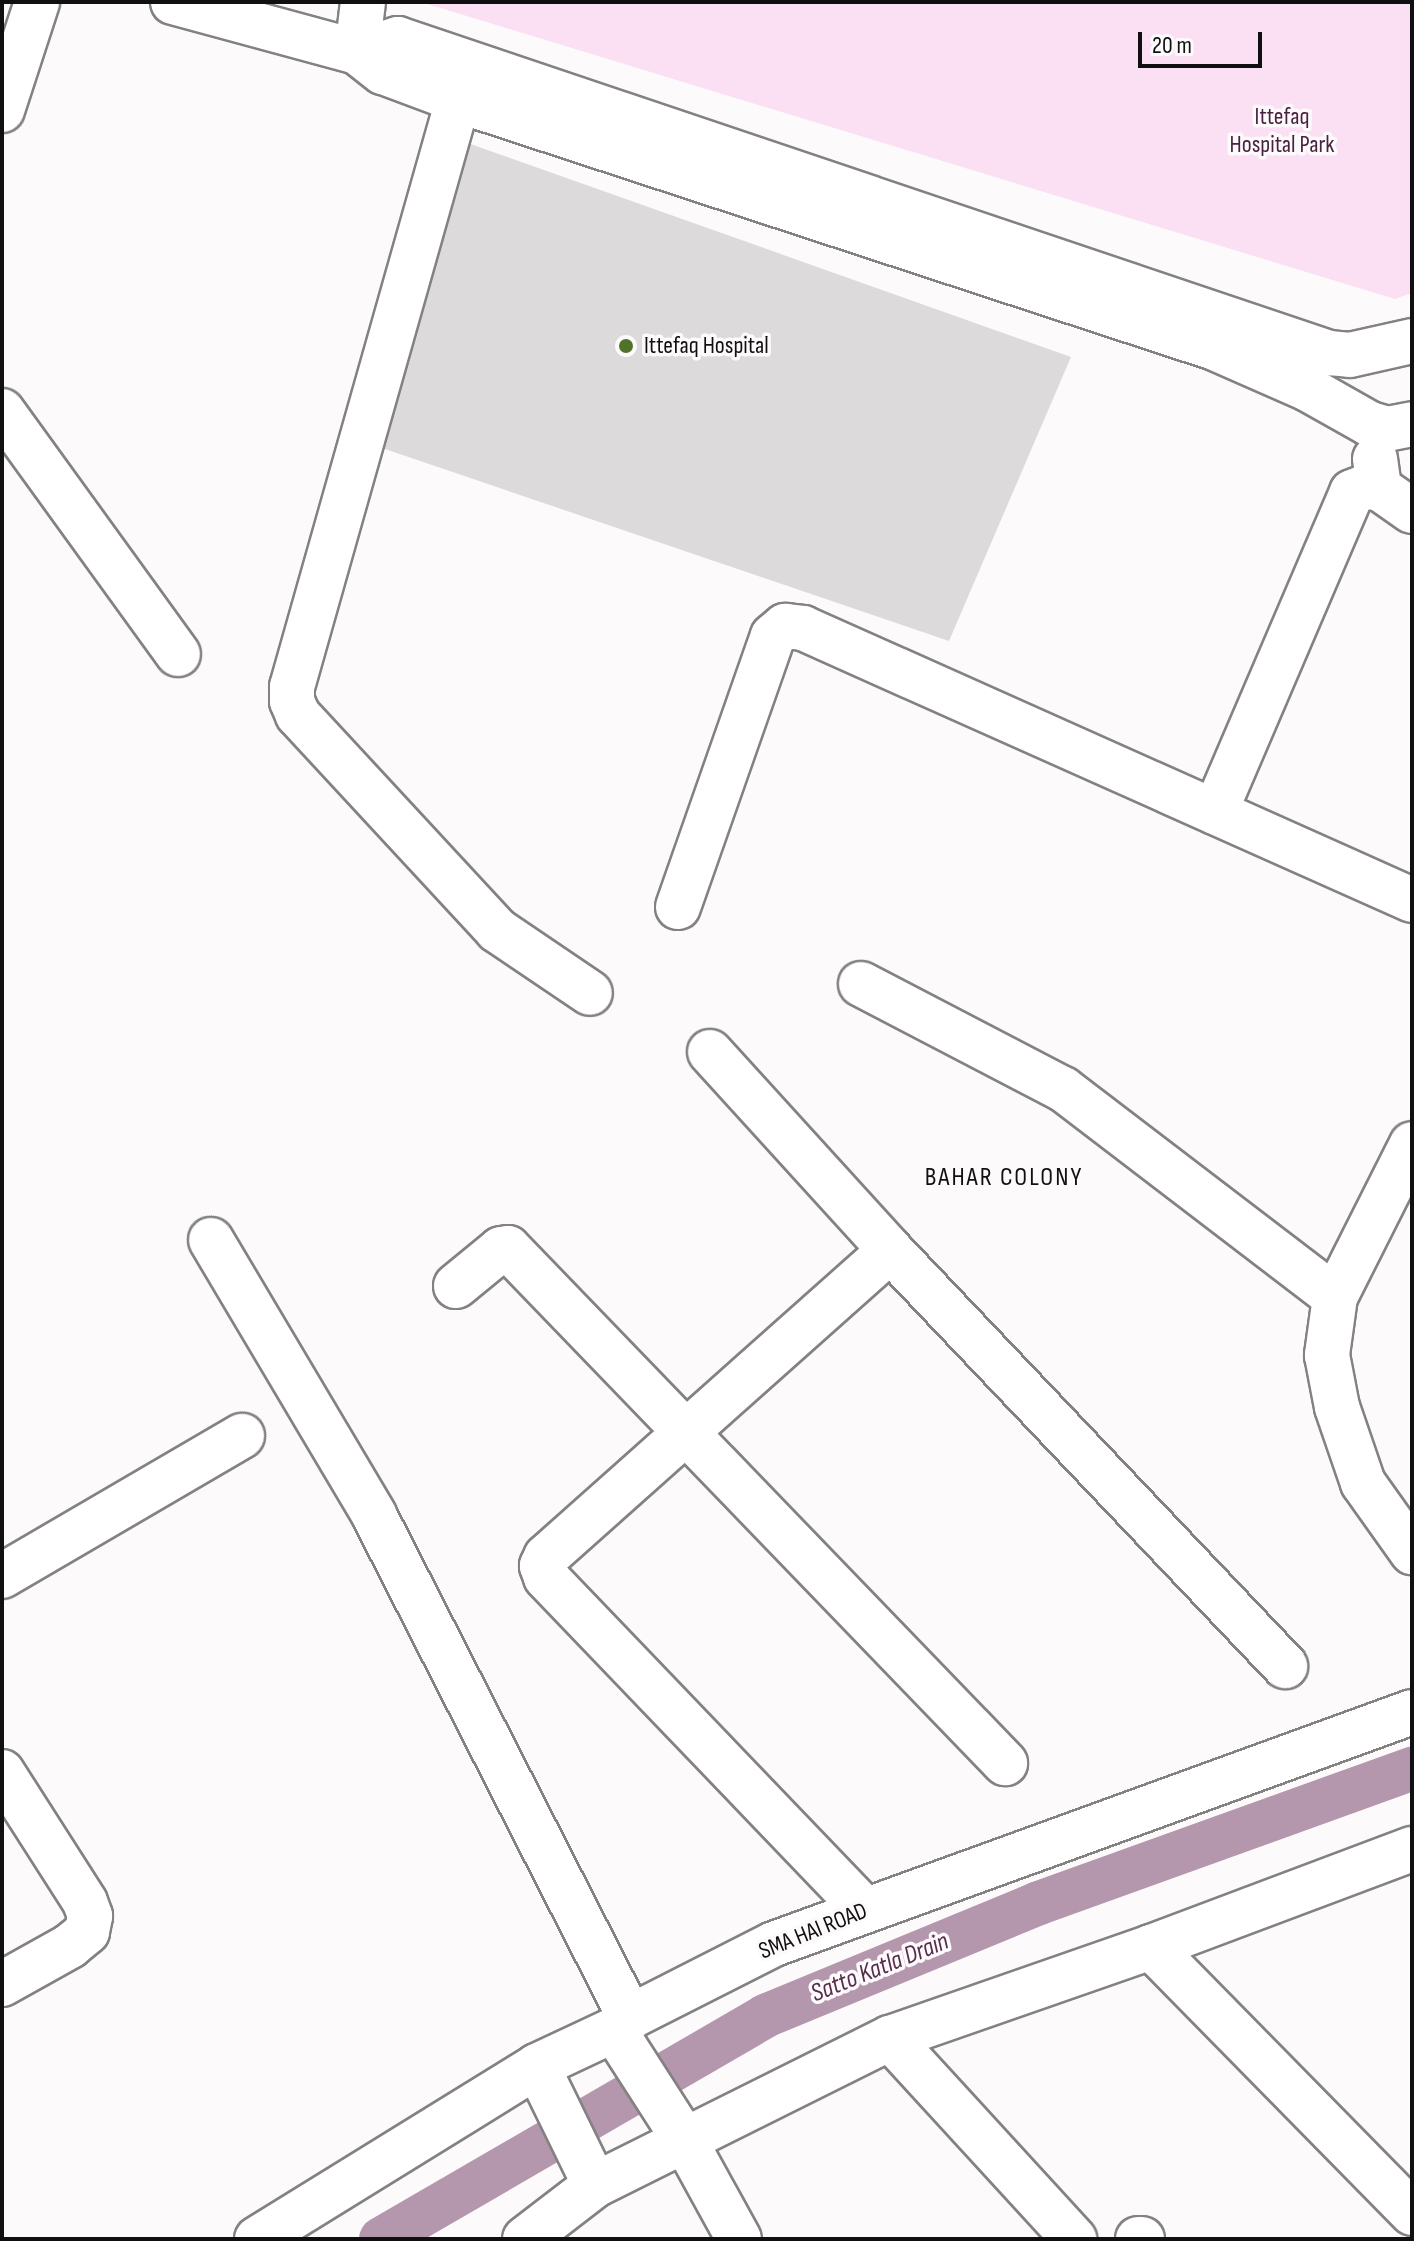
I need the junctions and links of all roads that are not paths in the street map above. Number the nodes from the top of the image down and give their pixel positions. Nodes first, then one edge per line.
1 (37, 2) edge
2 (173, 2) edge
3 (363, 2) edge
4 (357, 52) junction
5 (4, 96) edge
6 (458, 100) junction
7 (1412, 341) edge
8 (1350, 355) junction
9 (2, 411) edge
10 (1391, 424) edge
11 (1395, 499) edge
12 (178, 654) dead end
13 (1215, 812) junction
14 (1412, 900) edge
15 (678, 907) dead end
16 (861, 984) dead end
17 (590, 993) dead end
18 (710, 1052) dead end
19 (1412, 1144) edge
20 (211, 1240) dead end
21 (890, 1250) junction
22 (456, 1286) dead end
23 (1335, 1297) junction
24 (685, 1432) junction
25 (242, 1436) dead end
26 (1412, 1552) edge
27 (2, 1576) edge
28 (1285, 1666) dead end
29 (1412, 1712) edge
30 (1005, 1763) dead end
31 (2, 1772) edge
32 (1412, 1849) edge
33 (865, 1910) junction
34 (1151, 1947) junction
35 (2, 1984) edge
36 (623, 2031) junction
37 (890, 2038) junction
38 (543, 2079) junction
39 (674, 2125) junction
40 (586, 2167) junction
41 (1412, 2213) edge
42 (534, 2237) edge
43 (257, 2239) edge
44 (739, 2239) edge
45 (1074, 2239) edge

1 - 5 street
2 - 4 street
3 - 4 street
4 - 6 street
4 - 8 street
6 - 10 street
6 - 17 street
7 - 8 street
8 - 10 street
9 - 12 street
10 - 11 street
11 - 13 street
13 - 14 street
13 - 15 street
16 - 23 street
18 - 21 street
19 - 23 street
20 - 36 street
21 - 24 street
21 - 28 street
22 - 24 street
23 - 26 street
24 - 30 street
24 - 33 street
25 - 27 street
29 - 33 street, SMA HAI ROAD
31 - 35 street
32 - 34 street
33 - 36 street, SMA HAI ROAD
34 - 37 street
34 - 41 street
36 - 38 street, SMA HAI ROAD
36 - 39 street
37 - 39 street
37 - 45 street
38 - 40 street
38 - 43 street, SMA HAI ROAD
39 - 40 street
39 - 44 street
40 - 42 street

